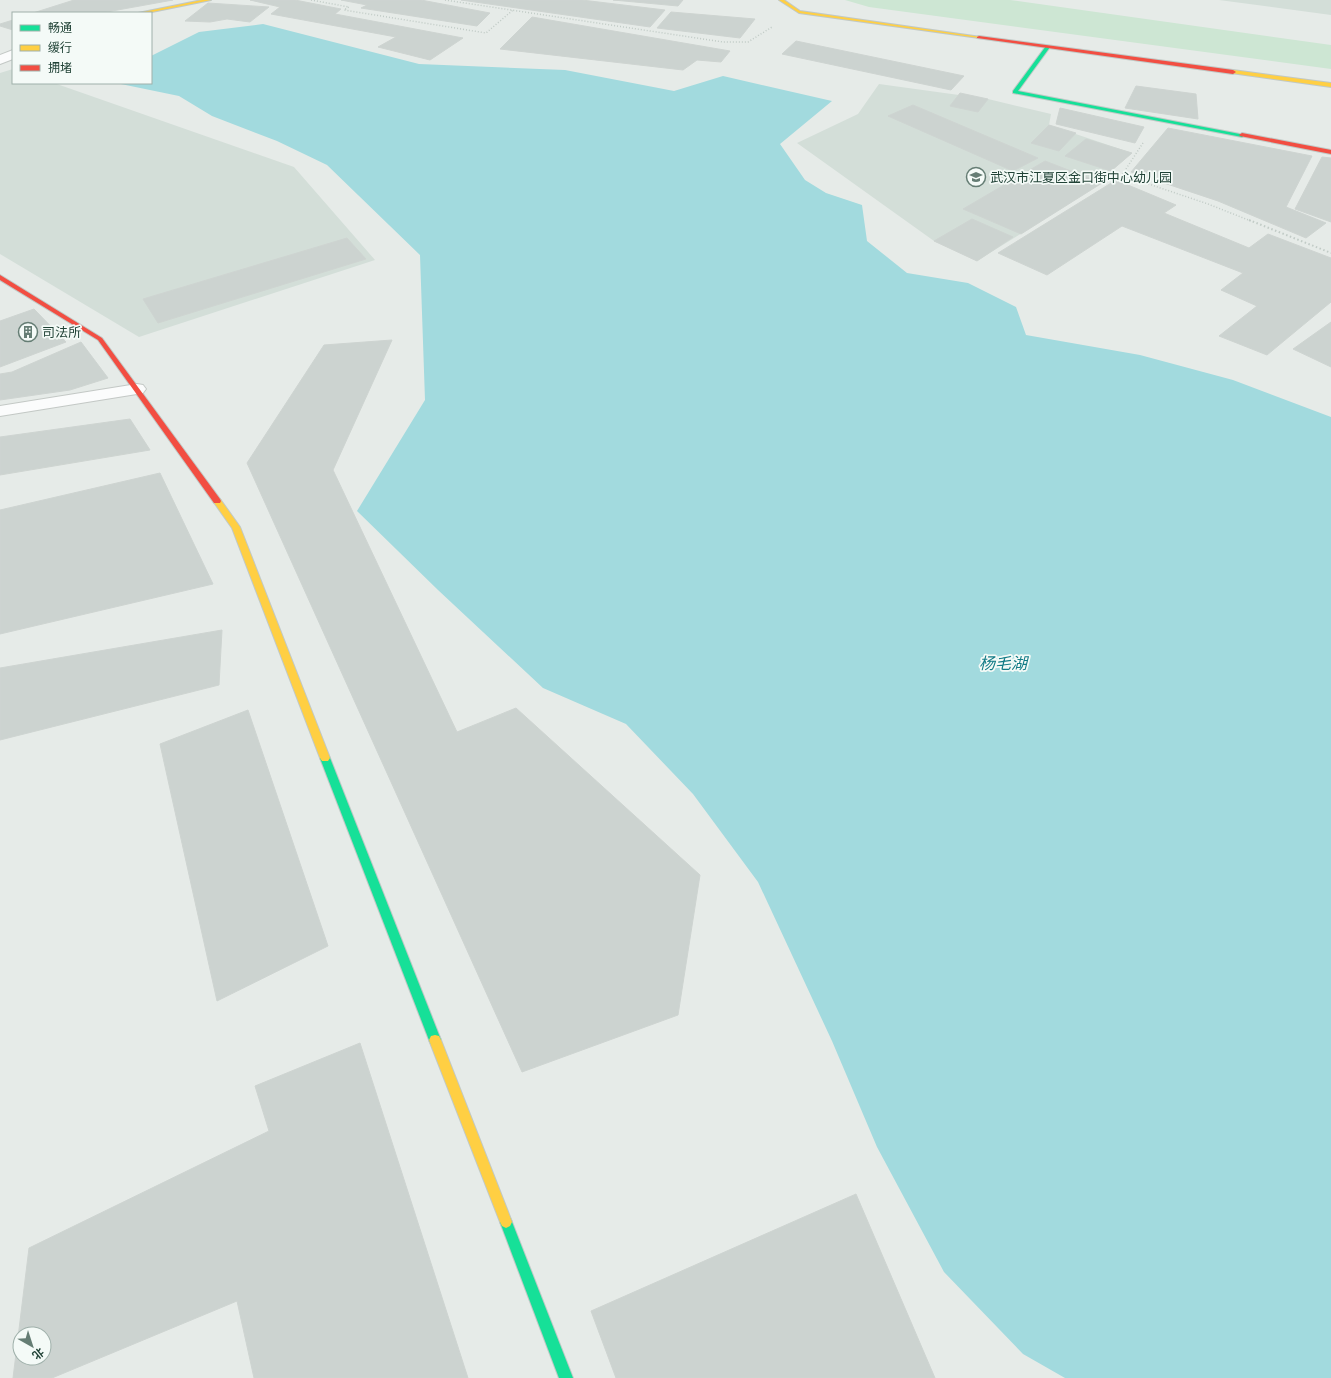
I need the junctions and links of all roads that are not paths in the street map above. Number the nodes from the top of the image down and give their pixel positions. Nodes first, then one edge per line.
1 (209, 0) edge
2 (781, 0) edge
3 (145, 12) edge
4 (1048, 46) junction
5 (12, 54) edge
6 (0, 60) edge
7 (1331, 85) edge
8 (1331, 152) edge
9 (0, 277) edge
10 (137, 389) junction
11 (0, 411) edge
12 (566, 1378) edge

1 - 3 street
2 - 4 street
4 - 7 street
4 - 8 street
5 - 6 street
9 - 10 street
10 - 11 street
10 - 12 street

